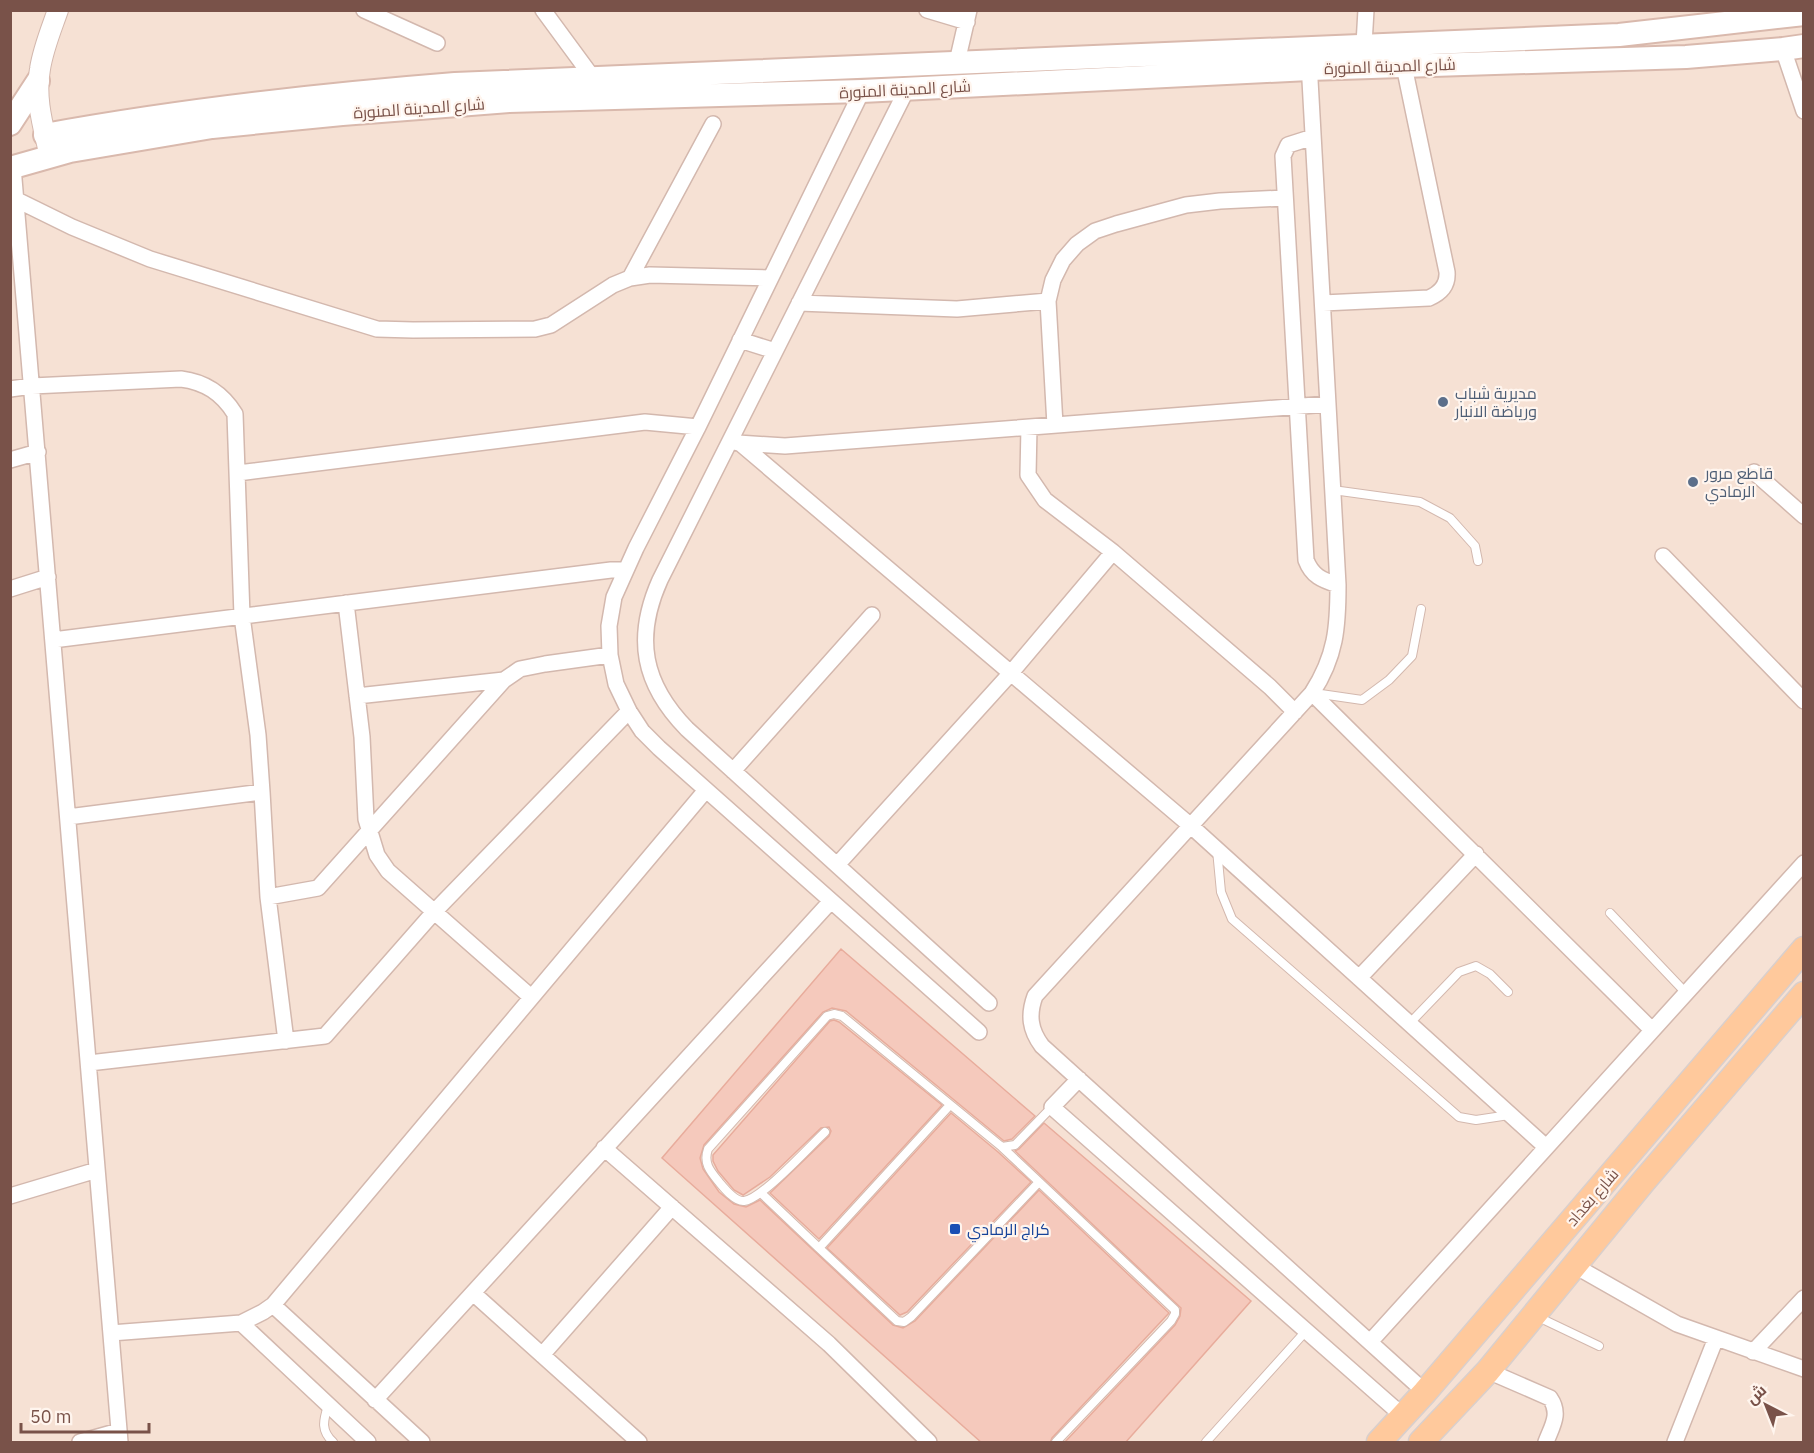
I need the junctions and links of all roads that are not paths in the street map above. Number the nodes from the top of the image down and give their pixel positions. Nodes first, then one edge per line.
1 (58, 10) edge
2 (364, 10) edge
3 (543, 10) edge
4 (927, 10) edge
5 (1366, 10) edge
6 (1771, 14) edge
7 (1803, 14) edge
8 (968, 16) edge
9 (436, 43) dead end
10 (1364, 44) junction
11 (1793, 47) edge
12 (1309, 58) junction
13 (957, 62) junction
14 (1404, 66) junction
15 (779, 70) junction
16 (593, 78) junction
17 (38, 81) junction
18 (907, 89) junction
19 (862, 91) junction
20 (777, 93) junction
21 (1803, 111) edge
22 (10, 124) edge
23 (713, 124) dead end
24 (1313, 137) junction
25 (47, 146) junction
26 (12, 167) edge
27 (1285, 198) junction
28 (17, 200) junction
29 (630, 278) junction
30 (770, 278) junction
31 (1048, 301) junction
32 (799, 303) junction
33 (1323, 303) junction
34 (740, 339) junction
35 (775, 351) junction
36 (32, 386) junction
37 (10, 389) edge
38 (1328, 404) junction
39 (1297, 406) junction
40 (1055, 425) junction
41 (698, 427) junction
42 (1029, 427) junction
43 (735, 443) junction
44 (38, 452) junction
45 (10, 460) edge
46 (238, 472) junction
47 (1754, 472) dead end
48 (1333, 490) junction
49 (1803, 516) edge
50 (1113, 552) junction
51 (1663, 556) dead end
52 (1478, 561) dead end
53 (625, 570) junction
54 (48, 577) junction
55 (1338, 585) junction
56 (10, 590) edge
57 (346, 603) junction
58 (1421, 609) dead end
59 (872, 615) dead end
60 (242, 616) junction
61 (53, 640) junction
62 (610, 655) junction
63 (1010, 674) junction
64 (504, 680) junction
65 (1312, 693) junction
66 (357, 696) junction
67 (1803, 701) edge
68 (628, 711) junction
69 (1295, 712) junction
70 (733, 771) junction
71 (706, 790) junction
72 (262, 792) junction
73 (68, 817) junction
74 (1191, 826) junction
75 (369, 830) junction
76 (1217, 849) junction
77 (1476, 854) junction
78 (1803, 863) edge
79 (837, 865) junction
80 (268, 897) junction
81 (831, 901) junction
82 (434, 912) junction
83 (1610, 913) dead end
84 (1803, 949) edge
85 (1359, 978) junction
86 (1508, 992) dead end
87 (1686, 993) junction
88 (1803, 994) edge
89 (531, 998) junction
90 (989, 1003) dead end
91 (1409, 1024) junction
92 (1652, 1030) junction
93 (979, 1032) dead end
94 (286, 1041) junction
95 (88, 1063) junction
96 (1079, 1079) junction
97 (950, 1105) junction
98 (1052, 1107) junction
99 (1510, 1114) junction
100 (825, 1132) dead end
101 (604, 1148) junction
102 (1002, 1148) junction
103 (1546, 1148) junction
104 (1621, 1163) junction
105 (97, 1170) junction
106 (1039, 1182) junction
107 (1643, 1182) junction
108 (761, 1192) junction
109 (10, 1196) edge
110 (672, 1207) junction
111 (819, 1248) junction
112 (1575, 1266) junction
113 (473, 1293) junction
114 (1803, 1298) edge
115 (273, 1305) junction
116 (1534, 1315) junction
117 (241, 1323) junction
118 (1306, 1331) junction
119 (111, 1333) junction
120 (1716, 1338) junction
121 (1370, 1342) junction
122 (1599, 1346) dead end
123 (1753, 1352) junction
124 (542, 1355) junction
125 (1803, 1369) edge
126 (1488, 1371) junction
127 (1425, 1392) junction
128 (375, 1400) junction
129 (328, 1406) junction
130 (1403, 1416) junction
131 (119, 1437) edge
132 (80, 1443) edge
133 (333, 1443) edge
134 (368, 1443) edge
135 (422, 1443) edge
136 (639, 1443) edge
137 (929, 1443) edge
138 (1056, 1443) edge
139 (1206, 1443) edge
140 (1379, 1443) edge
141 (1421, 1443) edge
142 (1546, 1443) edge
143 (1675, 1443) edge

1 - 17 street
2 - 9 street
3 - 16 street
4 - 8 street
5 - 10 street
6 - 7 main road, شارع المدينة المنورة
6 - 10 main road, شارع المدينة المنورة
8 - 13 street
10 - 12 main road, شارع المدينة المنورة
11 - 14 main road, شارع المدينة المنورة
11 - 21 street
12 - 13 main road, شارع المدينة المنورة
12 - 14 main road, شارع المدينة المنورة
12 - 18 main road, شارع المدينة المنورة
12 - 24 street
13 - 15 main road, شارع المدينة المنورة
14 - 33 street
15 - 16 main road, شارع المدينة المنورة
15 - 20 main road
16 - 25 main road, شارع المدينة المنورة
17 - 22 main road
17 - 25 street
18 - 19 main road, شارع المدينة المنورة
18 - 32 street
19 - 20 main road, شارع المدينة المنورة
19 - 30 street
20 - 25 main road, شارع المدينة المنورة
23 - 29 street
24 - 27 street
24 - 33 street
25 - 26 main road, شارع المدينة المنورة
26 - 28 street
27 - 31 street
27 - 39 street
28 - 29 street
28 - 36 street
29 - 30 street
30 - 34 street
31 - 32 street
31 - 40 street
32 - 35 street
33 - 38 street
34 - 35 street
34 - 41 street
35 - 43 street
36 - 37 street
36 - 44 street
36 - 46 street
38 - 39 street
38 - 48 street
39 - 40 street
39 - 55 street
40 - 42 street
41 - 46 street
41 - 53 street
42 - 43 street
42 - 50 street
43 - 63 street
43 - 70 street
44 - 45 street
44 - 54 street
46 - 60 street
47 - 49 street
48 - 52 lane
48 - 55 street
50 - 63 street
50 - 69 street
51 - 67 street
53 - 57 street
53 - 62 street
54 - 56 street
54 - 61 street
55 - 65 street
57 - 60 street
57 - 66 street
58 - 65 lane
59 - 70 street
60 - 61 street
60 - 72 street
61 - 73 street
62 - 64 street
62 - 68 street
63 - 74 street
63 - 79 street
64 - 66 street
64 - 75 street
65 - 69 street
65 - 77 street
66 - 75 street
68 - 71 street
68 - 82 street
69 - 74 street
70 - 79 street
71 - 81 street
71 - 89 street
72 - 73 street
72 - 80 street
73 - 95 street
74 - 76 street
74 - 96 street
75 - 80 street
75 - 82 street
76 - 85 street
76 - 99 lane
77 - 85 street
77 - 92 street
78 - 87 street
79 - 90 street
80 - 94 street
81 - 93 street
81 - 101 street
82 - 89 street
82 - 94 street
83 - 87 lane
84 - 104 main road, شارع بغداد
85 - 91 street
86 - 91 lane
87 - 92 street
88 - 107 main road, شارع بغداد
89 - 115 street
91 - 99 street
92 - 103 street
94 - 95 street
95 - 105 street
96 - 98 street
96 - 121 street
97 - 102 lane
97 - 108 lane
97 - 111 lane
98 - 102 lane
98 - 118 street
99 - 103 street
100 - 108 lane
101 - 110 street
101 - 113 street
102 - 106 lane
103 - 121 street
104 - 107 main road
104 - 127 main road, شارع بغداد
105 - 109 street
105 - 119 street
106 - 111 lane
106 - 138 lane
107 - 112 main road, شارع بغداد
108 - 111 lane
110 - 124 street
110 - 137 street
112 - 116 main road, شارع بغداد
112 - 120 street
113 - 124 street
113 - 128 street
114 - 123 street
115 - 117 street
115 - 128 street
116 - 122 lane
116 - 126 main road, شارع بغداد
117 - 119 street
117 - 129 street
118 - 130 street
118 - 139 lane
119 - 131 street
120 - 123 street
120 - 143 street
121 - 127 street
123 - 125 street
124 - 136 street
126 - 141 main road, شارع بغداد
126 - 142 street
127 - 130 main road, شارع بغداد
128 - 135 street
129 - 133 lane
129 - 134 street
130 - 140 main road, شارع بغداد
131 - 132 street

